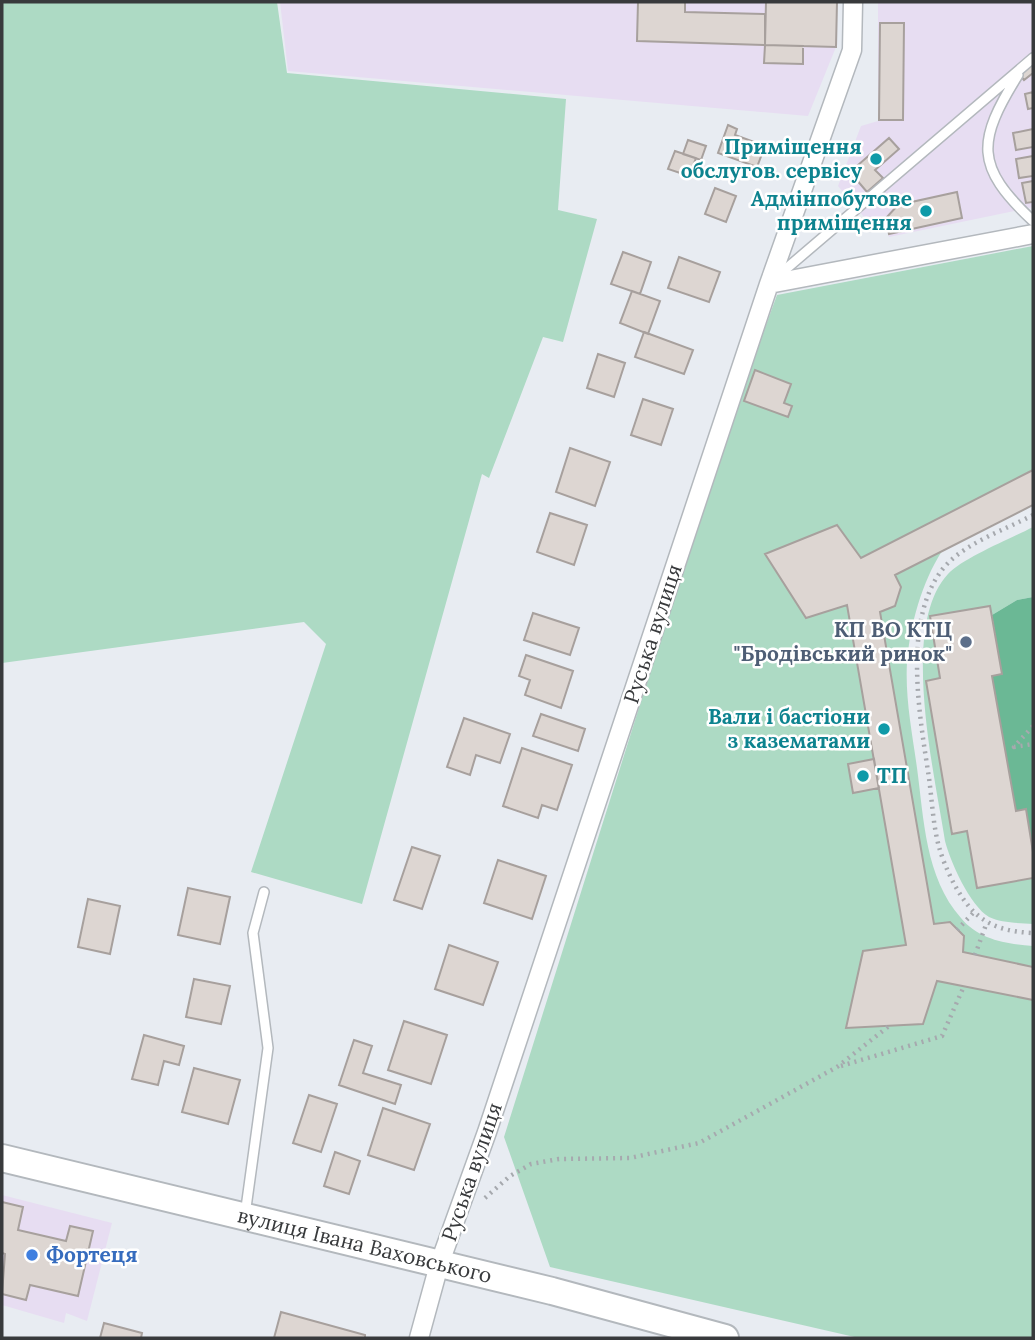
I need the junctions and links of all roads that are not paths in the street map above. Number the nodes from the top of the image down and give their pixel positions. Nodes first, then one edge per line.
1 (853, 2) edge
2 (1033, 58) edge
3 (1023, 66) junction
4 (1033, 221) edge
5 (1033, 234) edge
6 (769, 284) junction
7 (264, 892) dead end
8 (2, 1158) edge
9 (244, 1217) junction
10 (439, 1265) junction
11 (419, 1338) edge
12 (725, 1338) edge

1 - 6 street, Руська вулиця
2 - 3 lane
3 - 4 lane
3 - 6 lane
5 - 6 street
6 - 10 street, Руська вулиця
7 - 9 lane
8 - 9 main road, вулиця Івана Ваховського
9 - 10 main road, вулиця Івана Ваховського
10 - 11 street, Руська вулиця
10 - 12 main road, вулиця Івана Ваховського

